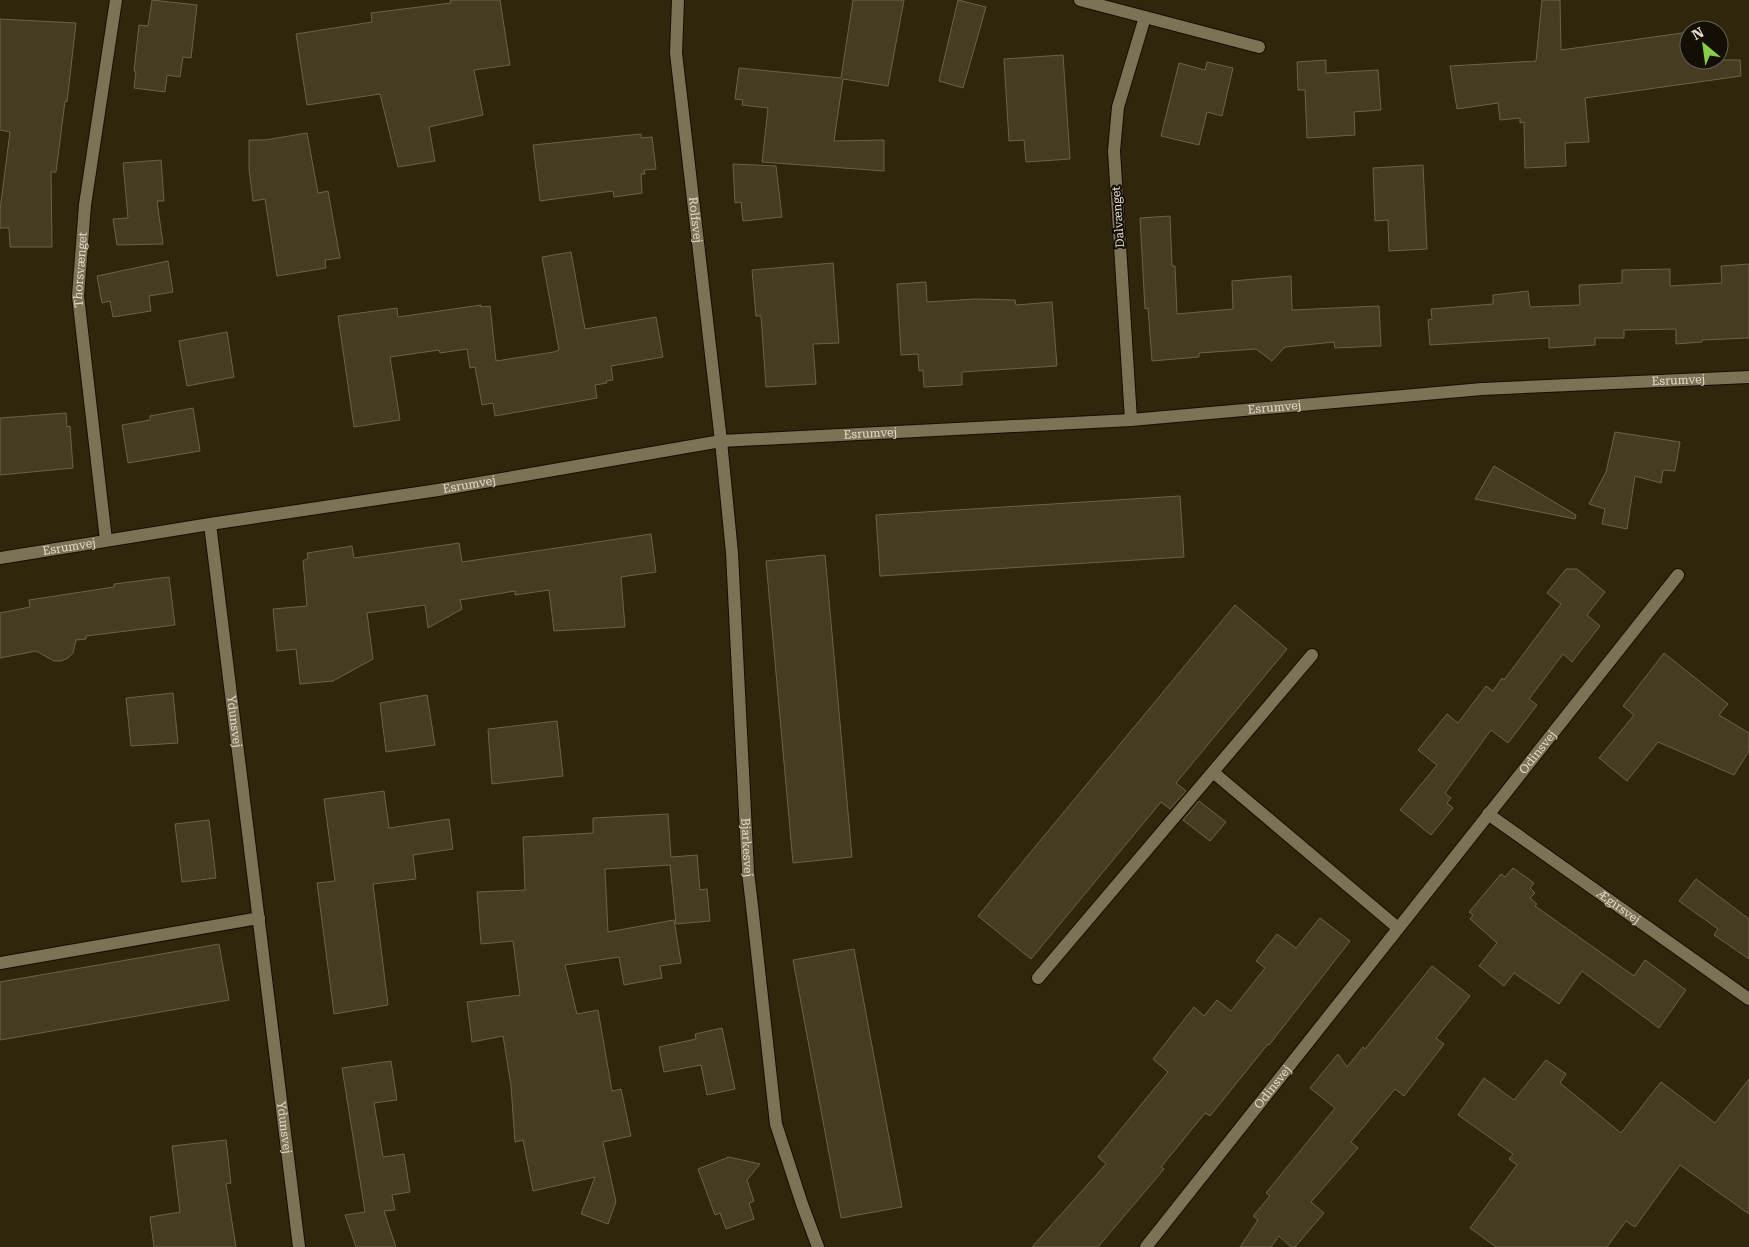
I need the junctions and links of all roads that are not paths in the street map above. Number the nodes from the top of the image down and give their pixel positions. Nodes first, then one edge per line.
1 (116, 0) edge
2 (678, 0) edge
3 (1080, 0) edge
4 (1145, 17) junction
5 (1259, 47) dead end
6 (1749, 376) edge
7 (1131, 420) junction
8 (721, 441) junction
9 (210, 524) junction
10 (106, 540) junction
11 (0, 558) edge
12 (1678, 575) dead end
13 (1312, 655) dead end
14 (1213, 772) junction
15 (1488, 814) junction
16 (259, 918) junction
17 (1398, 928) junction
18 (0, 963) edge
19 (1038, 978) dead end
20 (1749, 998) edge
21 (299, 1247) edge
22 (818, 1247) edge
23 (1146, 1247) edge

1 - 10 street, Thorsvænget
2 - 8 street, Rolfsvej
3 - 4 street
4 - 5 street
4 - 7 street, Dalvænget
6 - 7 street, Esrumvej
7 - 8 street, Esrumvej
8 - 9 street, Esrumvej
8 - 22 street, Bjarkesvej
9 - 10 street, Esrumvej
9 - 16 street, Ydunsvej
10 - 11 street, Esrumvej
12 - 15 street, Odinsvej
13 - 14 street
14 - 17 street
14 - 19 street
15 - 17 street, Odinsvej
15 - 20 street, Ægirsvej
16 - 18 street
16 - 21 street, Ydunsvej
17 - 23 street, Odinsvej

